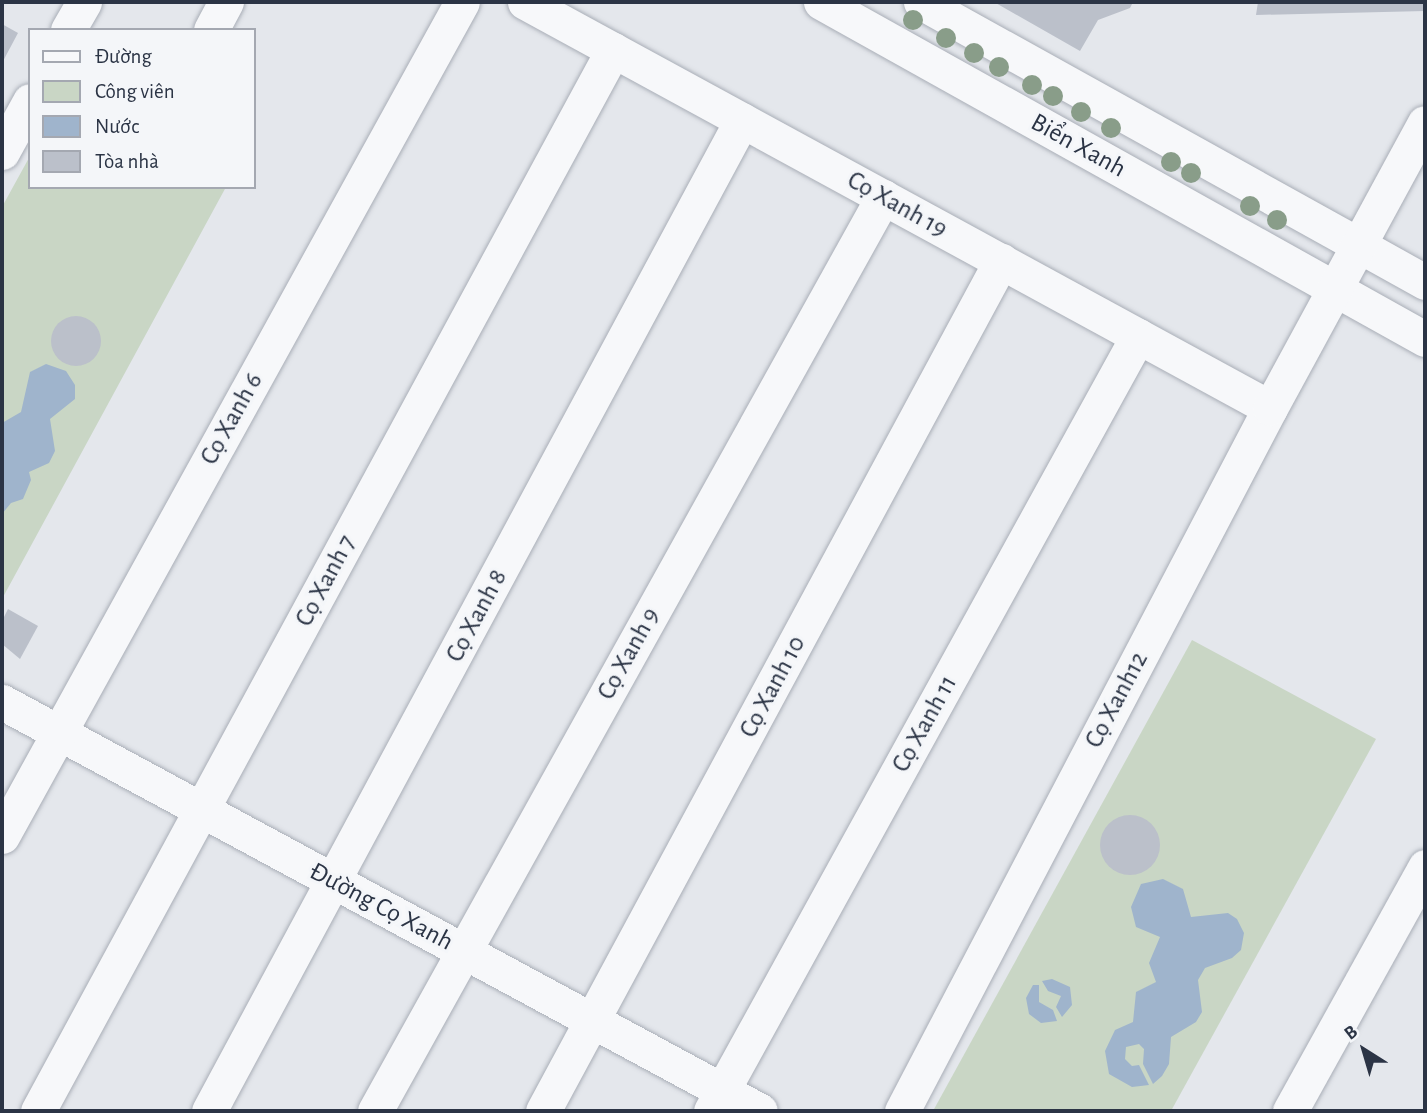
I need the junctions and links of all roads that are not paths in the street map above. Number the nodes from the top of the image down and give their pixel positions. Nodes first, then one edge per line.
1 (84, 2) edge
2 (226, 2) edge
3 (462, 2) edge
4 (525, 2) edge
5 (821, 2) edge
6 (921, 2) edge
7 (69, 28) edge
8 (212, 28) edge
9 (613, 50) junction
10 (28, 105) edge
11 (742, 120) junction
12 (1425, 123) edge
13 (2, 152) edge
14 (884, 197) junction
15 (1358, 246) junction
16 (1001, 261) junction
17 (1425, 282) edge
18 (1335, 290) junction
19 (1138, 336) junction
20 (1425, 339) edge
21 (1270, 408) junction
22 (2, 702) edge
23 (59, 733) junction
24 (201, 813) junction
25 (2, 836) edge
26 (1425, 867) edge
27 (335, 882) junction
28 (463, 950) junction
29 (593, 1021) junction
30 (717, 1101) edge
31 (38, 1111) edge
32 (209, 1111) edge
33 (375, 1111) edge
34 (543, 1111) edge
35 (760, 1111) edge
36 (902, 1111) edge
37 (1290, 1111) edge

1 - 7 street
2 - 8 street
3 - 23 street, Cọ Xanh 6
4 - 9 street, Cọ Xanh 19
5 - 18 street, Biển Xanh
6 - 15 street, Biển Xanh
9 - 11 street, Cọ Xanh 19
9 - 24 street, Cọ Xanh 7
10 - 13 street
11 - 14 street, Cọ Xanh 19
11 - 27 street, Cọ Xanh 8
12 - 15 street
14 - 16 street, Cọ Xanh 19
14 - 28 street, Cọ Xanh 9
15 - 17 street, Biển Xanh
15 - 18 street
16 - 19 street, Cọ Xanh 19
16 - 29 street, Cọ Xanh 10
18 - 20 street, Biển Xanh
18 - 21 street, Cọ Xanh12
19 - 21 street, Cọ Xanh 19
19 - 30 street, Cọ Xanh 11
21 - 36 street, Cọ Xanh12
22 - 23 street, Đường Cọ Xanh
23 - 24 street, Đường Cọ Xanh
23 - 25 street, Cọ Xanh 6
24 - 27 street, Đường Cọ Xanh
24 - 31 street, Cọ Xanh 7
26 - 37 street
27 - 28 street, Đường Cọ Xanh
27 - 32 street, Cọ Xanh 8
28 - 29 street, Đường Cọ Xanh
28 - 33 street, Cọ Xanh 9
29 - 30 street, Đường Cọ Xanh
29 - 34 street, Cọ Xanh 10
30 - 35 street, Đường Cọ Xanh

